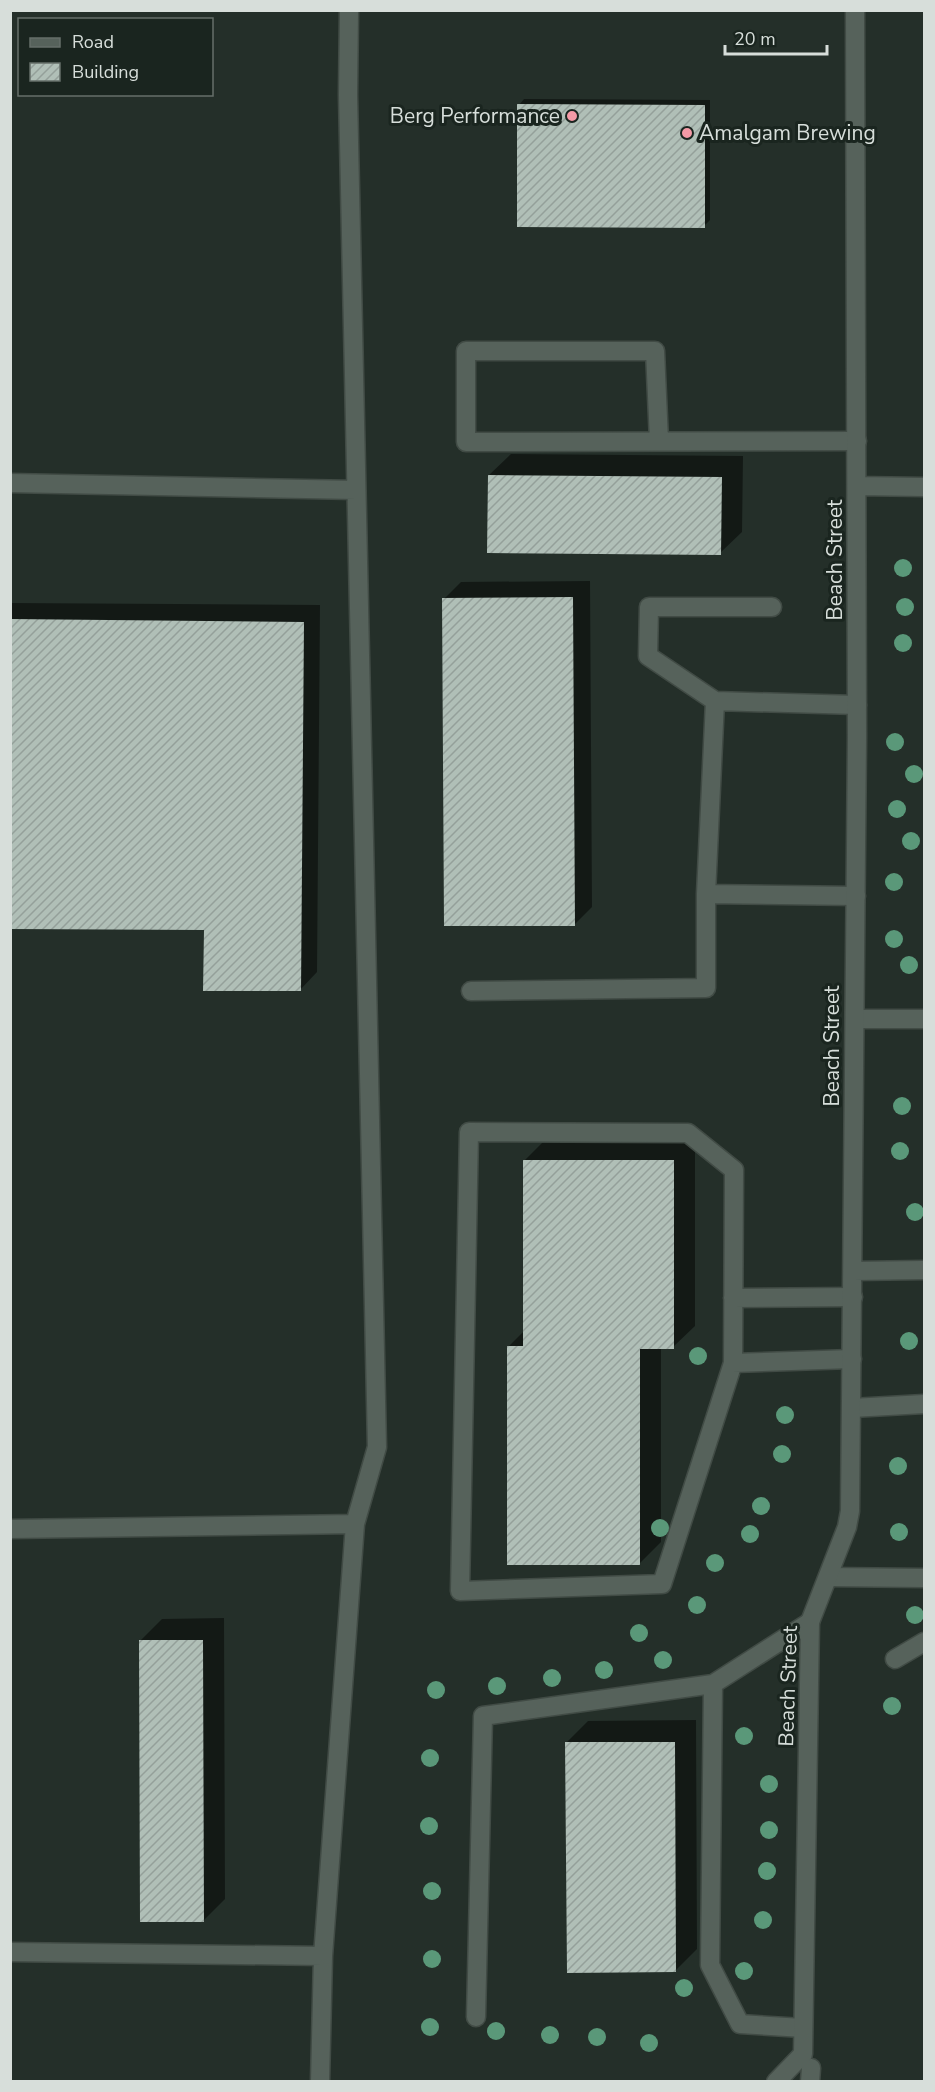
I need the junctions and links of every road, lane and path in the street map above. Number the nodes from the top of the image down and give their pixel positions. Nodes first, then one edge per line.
1 (348, 10) edge
2 (855, 10) edge
3 (659, 441) junction
4 (857, 441) junction
5 (10, 483) edge
6 (858, 486) junction
7 (924, 487) edge
8 (356, 490) junction
9 (772, 607) dead end
10 (715, 700) junction
11 (857, 705) junction
12 (706, 894) junction
13 (856, 896) junction
14 (471, 991) dead end
15 (855, 1019) junction
16 (924, 1019) edge
17 (853, 1270) junction
18 (924, 1270) edge
19 (853, 1297) junction
20 (733, 1298) junction
21 (852, 1359) junction
22 (733, 1363) junction
23 (924, 1404) edge
24 (852, 1408) junction
25 (355, 1524) junction
26 (10, 1529) edge
27 (828, 1577) junction
28 (924, 1578) edge
29 (810, 1622) junction
30 (924, 1642) edge
31 (895, 1659) dead end
32 (713, 1684) junction
33 (10, 1939) edge
34 (11, 1952) edge
35 (323, 1956) junction
36 (476, 2017) dead end
37 (803, 2028) junction
38 (782, 2075) edge
39 (320, 2082) edge

1 - 8 street
2 - 4 street, Beach Street
3 - 3 street
3 - 4 street
4 - 6 street, Beach Street
5 - 8 street
6 - 7 street
6 - 11 street, Beach Street
8 - 25 street
9 - 10 street
10 - 11 street
10 - 12 street
11 - 13 street, Beach Street
12 - 13 street
12 - 14 street
13 - 15 street, Beach Street
15 - 16 street
15 - 17 street, Beach Street
17 - 18 street
17 - 19 street, Beach Street
19 - 20 street
19 - 21 street, Beach Street
20 - 22 street
20 - 22 street
21 - 22 street
21 - 24 street, Beach Street
23 - 24 street
24 - 27 street, Beach Street
25 - 26 street
25 - 35 street
27 - 28 street
27 - 29 street, Beach Street
29 - 32 street
29 - 37 street, Beach Street
30 - 31 street
32 - 36 street
32 - 37 street
33 - 34 street
34 - 35 street
35 - 39 street
37 - 38 street, Beach Street

